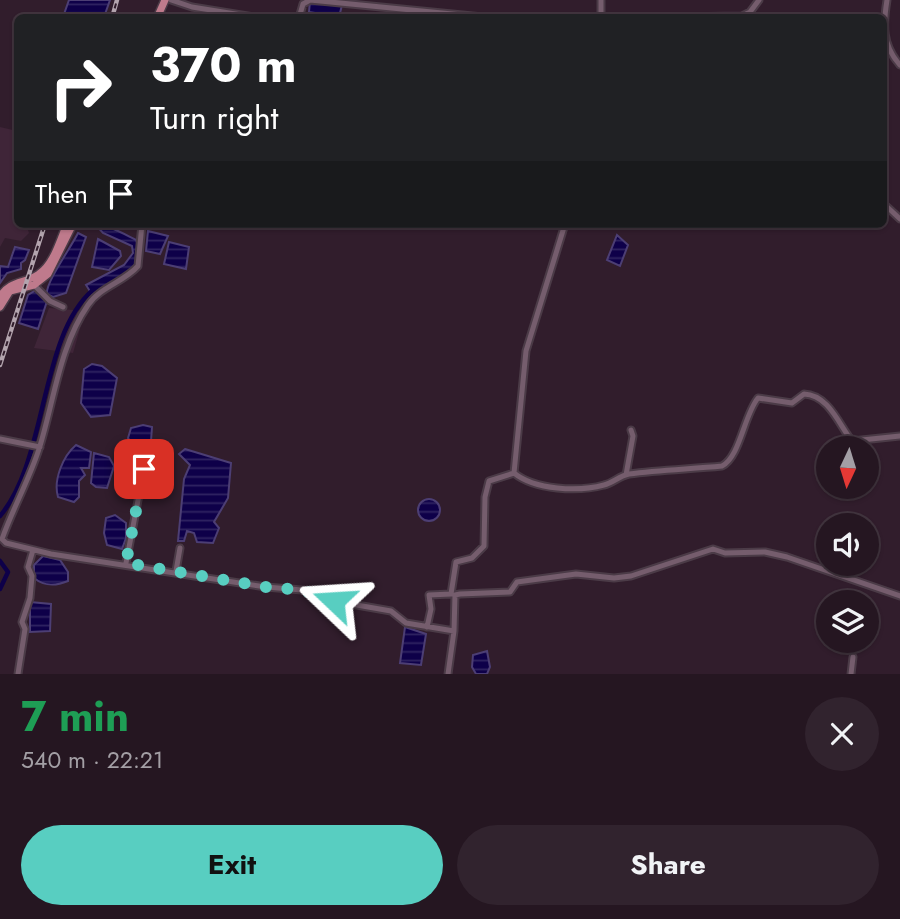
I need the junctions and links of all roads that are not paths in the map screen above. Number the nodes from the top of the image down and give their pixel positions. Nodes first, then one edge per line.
1 (169, 0) edge
2 (758, 0) edge
3 (236, 14) edge
4 (300, 14) edge
5 (452, 14) edge
6 (746, 14) edge
7 (887, 47) edge
8 (900, 65) edge
9 (887, 207) edge
10 (900, 219) edge
11 (64, 228) edge
12 (70, 228) edge
13 (142, 228) edge
14 (564, 228) edge
15 (34, 285) junction
16 (2, 297) edge
17 (0, 307) edge
18 (63, 307) dead end
19 (631, 430) dead end
20 (900, 436) edge
21 (0, 439) edge
22 (39, 447) junction
23 (144, 469) dead end
24 (514, 473) junction
25 (626, 475) junction
26 (180, 548) dead end
27 (33, 550) junction
28 (126, 563) junction
29 (176, 571) junction
30 (453, 595) junction
31 (900, 596) edge
32 (427, 627) junction
33 (454, 631) junction
34 (853, 657) dead end
35 (18, 674) edge
36 (448, 674) edge
37 (851, 674) edge

1 - 3 street
2 - 6 street
4 - 5 street
7 - 8 street
9 - 10 street
11 - 16 main road
12 - 15 main road
13 - 22 street
14 - 24 street
15 - 16 main road
15 - 18 street
16 - 17 main road
19 - 25 street
20 - 25 street
21 - 22 street
22 - 27 street
23 - 28 street
24 - 25 street
24 - 30 street
26 - 29 street
27 - 28 street
27 - 35 street
28 - 29 street
29 - 32 street
30 - 31 street
30 - 32 street
30 - 33 street
32 - 33 street
33 - 36 street
34 - 37 street

